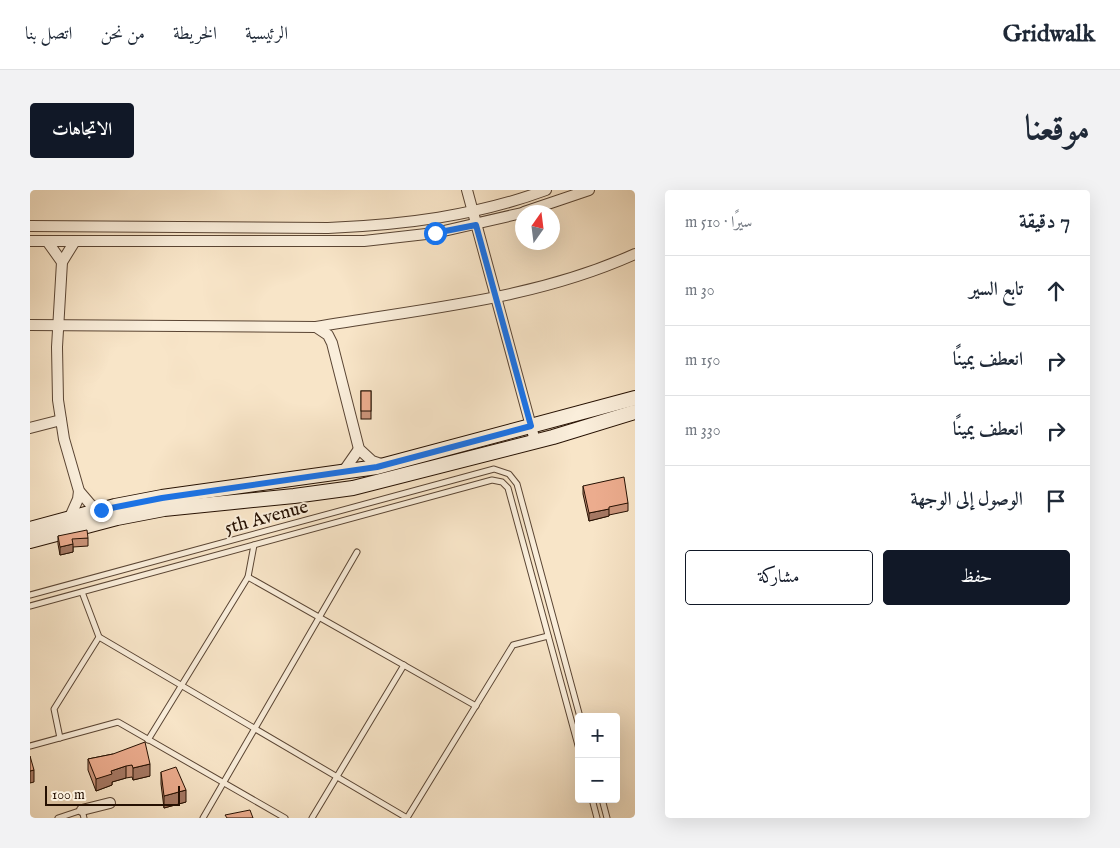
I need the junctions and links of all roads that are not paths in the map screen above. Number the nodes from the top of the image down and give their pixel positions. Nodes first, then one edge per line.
1 (467, 190) edge
2 (546, 190) edge
3 (589, 190) edge
4 (546, 205) edge
5 (472, 210) junction
6 (515, 215) edge
7 (476, 225) junction
8 (30, 226) edge
9 (30, 241) edge
10 (47, 241) junction
11 (75, 241) junction
12 (635, 254) edge
13 (62, 262) junction
14 (497, 298) junction
15 (30, 324) edge
16 (58, 325) junction
17 (316, 327) junction
18 (635, 398) edge
19 (635, 412) edge
20 (61, 420) junction
21 (531, 426) junction
22 (30, 428) edge
23 (535, 441) junction
24 (359, 448) junction
25 (386, 465) junction
26 (343, 473) junction
27 (79, 490) junction
28 (101, 510) junction
29 (70, 518) junction
30 (30, 529) edge
31 (30, 541) edge
32 (254, 545) junction
33 (357, 552) dead end
34 (248, 576) junction
35 (82, 592) junction
36 (30, 595) edge
37 (30, 606) edge
38 (319, 617) junction
39 (548, 636) junction
40 (98, 637) junction
41 (404, 665) junction
42 (181, 686) junction
43 (476, 706) junction
44 (579, 713) edge
45 (255, 728) junction
46 (575, 734) edge
47 (60, 738) junction
48 (148, 740) junction
49 (30, 746) edge
50 (337, 777) junction
51 (223, 782) junction
52 (110, 802) dead end
53 (593, 803) edge
54 (603, 803) edge
55 (83, 814) edge
56 (58, 818) edge
57 (203, 818) edge
58 (285, 818) edge
59 (312, 818) edge
60 (407, 818) edge
61 (597, 818) edge
62 (607, 818) edge

1 - 5 street
2 - 5 street
3 - 4 street
5 - 7 street
5 - 8 street
6 - 7 street
7 - 11 street
7 - 14 street
9 - 10 street
10 - 11 street
10 - 13 street
11 - 13 street
12 - 14 street
13 - 16 street
14 - 17 street
14 - 21 street
15 - 16 street
16 - 17 street
16 - 20 street
17 - 24 street
18 - 21 main road
19 - 23 main road
20 - 22 street
20 - 27 street
21 - 23 street
21 - 25 main road
23 - 31 main road
24 - 25 street
24 - 26 street
25 - 26 main road
26 - 28 main road
27 - 28 street
27 - 29 street
28 - 29 main road
29 - 30 main road
32 - 34 lane
32 - 35 lane, 5th Avenue
32 - 39 lane, 5th Avenue
33 - 38 lane
34 - 38 lane
34 - 42 lane
35 - 37 lane, 5th Avenue
35 - 40 lane
36 - 44 lane, 5th Avenue
38 - 41 lane
38 - 45 lane
39 - 43 lane
39 - 46 lane
40 - 42 lane
40 - 47 lane
41 - 43 lane
41 - 50 lane
42 - 45 lane
42 - 48 lane
43 - 60 lane
45 - 50 lane
45 - 51 lane
47 - 48 lane
47 - 49 lane
48 - 51 lane
50 - 59 lane
50 - 60 lane
51 - 57 lane
51 - 58 lane
52 - 55 street
53 - 61 lane
54 - 62 lane
55 - 56 lane

